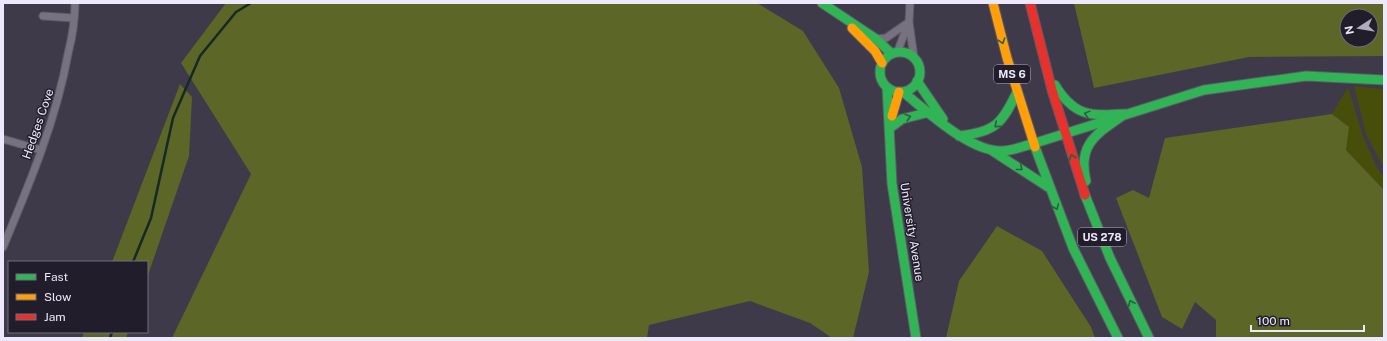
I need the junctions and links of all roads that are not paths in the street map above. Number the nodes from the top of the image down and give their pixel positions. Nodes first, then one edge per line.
1 (75, 3) edge
2 (822, 3) edge
3 (910, 3) edge
4 (993, 3) edge
5 (1030, 3) edge
6 (43, 16) dead end
7 (74, 18) junction
8 (846, 20) junction
9 (909, 22) junction
10 (876, 39) junction
11 (895, 53) junction
12 (914, 58) junction
13 (882, 63) junction
14 (1043, 63) junction
15 (1384, 80) edge
16 (918, 81) junction
17 (887, 87) junction
18 (901, 92) junction
19 (1017, 92) junction
20 (930, 112) junction
21 (1125, 114) junction
22 (946, 124) junction
23 (890, 128) junction
24 (1064, 133) junction
25 (959, 136) junction
26 (3, 139) edge
27 (1032, 144) junction
28 (41, 150) junction
29 (991, 150) junction
30 (1048, 187) junction
31 (1095, 221) junction
32 (3, 247) edge
33 (916, 338) edge
34 (1118, 338) edge
35 (1149, 338) edge

1 - 7 street, Hedges Cove
2 - 8 main road
3 - 9 street
4 -> 19 main road, MS 6
5 - 14 main road, MS 6
6 - 7 street
7 - 28 street, Hedges Cove
8 - 10 main road
8 - 13 main road
9 - 10 street
9 - 11 street
9 - 12 street
10 - 11 main road
11 - 12 main road
11 - 13 main road
12 - 16 main road
13 - 17 main road
21 -> 14 main road
14 - 24 main road, MS 6
15 - 21 main road
16 - 18 main road
16 - 22 main road
17 - 18 main road
17 - 23 main road, University Avenue
18 - 20 main road
18 - 23 main road, University Avenue
19 -> 25 main road
19 - 27 main road, MS 6
20 - 22 main road
23 -> 20 main road
21 - 24 main road
21 - 31 main road
22 - 25 main road
23 - 33 main road, University Avenue
24 - 27 main road
31 -> 24 main road, US 278
25 - 29 main road
26 - 28 street
27 - 29 main road
27 - 30 main road, US 278
28 - 32 street, Hedges Cove
29 -> 30 main road
30 -> 34 main road, US 278
35 -> 31 main road, US 278

